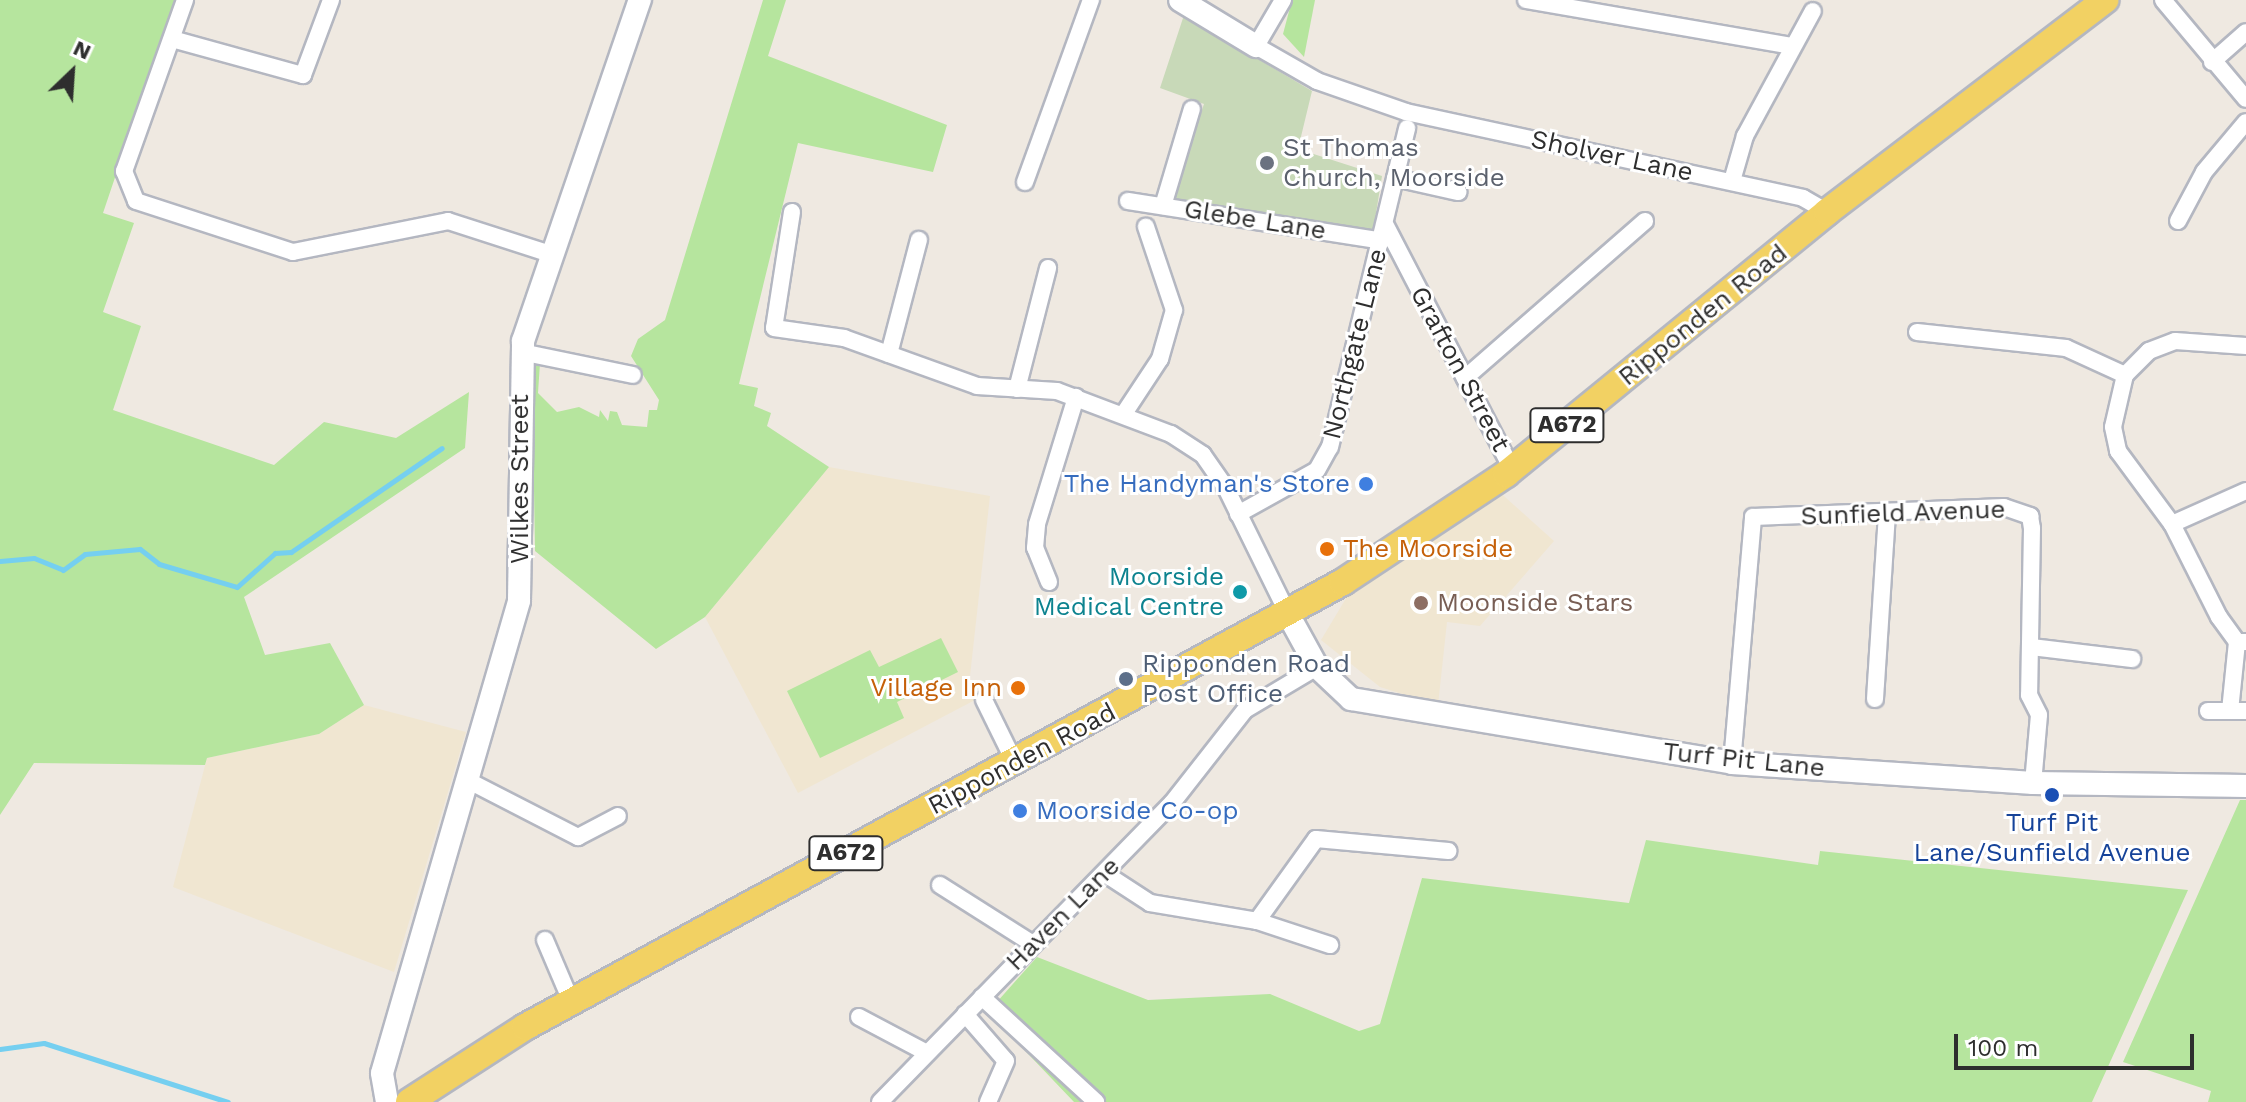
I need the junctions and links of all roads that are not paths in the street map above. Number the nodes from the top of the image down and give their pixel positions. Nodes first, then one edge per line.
1 (185, 0) edge
2 (331, 0) edge
3 (640, 0) edge
4 (1091, 0) edge
5 (1180, 0) edge
6 (1283, 0) edge
7 (1526, 0) edge
8 (2105, 0) edge
9 (2163, 0) edge
10 (1813, 11) dead end
11 (2246, 32) edge
12 (172, 39) junction
13 (1256, 46) junction
14 (1792, 46) junction
15 (2212, 62) junction
16 (2246, 99) edge
17 (1192, 109) dead end
18 (2246, 122) edge
19 (1407, 128) dead end
20 (1395, 178) junction
21 (1732, 181) junction
22 (1025, 182) dead end
23 (1458, 192) dead end
24 (1128, 201) dead end
25 (1163, 206) junction
26 (792, 212) dead end
27 (1827, 212) junction
28 (1645, 221) dead end
29 (2178, 221) dead end
30 (1146, 227) dead end
31 (1384, 233) junction
32 (919, 240) dead end
33 (551, 254) junction
34 (1048, 268) dead end
35 (1917, 332) dead end
36 (2246, 346) edge
37 (521, 352) junction
38 (889, 354) junction
39 (633, 375) dead end
40 (2125, 375) junction
41 (1465, 378) junction
42 (1017, 389) junction
43 (1076, 397) junction
44 (1125, 412) junction
45 (1512, 469) junction
46 (2246, 491) edge
47 (1887, 513) junction
48 (1238, 514) junction
49 (2172, 524) junction
50 (1049, 582) dead end
51 (1289, 616) junction
52 (2241, 642) edge
53 (2031, 647) junction
54 (2132, 659) dead end
55 (1317, 667) junction
56 (1875, 699) dead end
57 (984, 700) dead end
58 (2208, 711) dead end
59 (2238, 711) edge
60 (1015, 763) junction
61 (1732, 763) junction
62 (467, 780) junction
63 (2033, 783) junction
64 (2246, 786) edge
65 (618, 816) dead end
66 (1448, 851) dead end
67 (1104, 873) junction
68 (940, 885) dead end
69 (1257, 921) junction
70 (545, 940) dead end
71 (1033, 944) junction
72 (1330, 945) dead end
73 (982, 997) junction
74 (571, 1001) junction
75 (965, 1014) junction
76 (859, 1017) dead end
77 (927, 1053) junction
78 (387, 1102) edge
79 (409, 1102) edge
80 (880, 1102) edge
81 (988, 1102) edge
82 (1096, 1102) edge

1 - 12 street
2 - 12 street
3 - 33 street, Wilkes Street
4 - 22 street
5 - 13 street, Sholver Lane
6 - 13 street
7 - 14 street
8 - 27 main road, Ripponden Road / A672
9 - 15 street
10 - 14 street
11 - 15 street
12 - 33 street
13 - 21 street, Sholver Lane
14 - 21 street
15 - 16 street
17 - 25 street
18 - 29 street
19 - 20 street, Northgate Lane
20 - 23 street
20 - 31 street, Northgate Lane
21 - 27 street, Sholver Lane
24 - 25 street, Glebe Lane
25 - 31 street, Glebe Lane
26 - 38 street
27 - 45 main road, Ripponden Road / A672
28 - 41 street
30 - 44 street
31 - 41 street, Grafton Street
31 - 48 street, Northgate Lane
32 - 38 street
33 - 37 street, Wilkes Street
34 - 42 street
35 - 40 street
36 - 40 street
37 - 39 street
37 - 62 street, Wilkes Street
38 - 42 street
40 - 49 street
41 - 45 street, Grafton Street
42 - 43 street
43 - 44 street
43 - 50 street
44 - 48 street
45 - 51 main road, Ripponden Road / A672
46 - 49 street
47 - 53 street, Sunfield Avenue
47 - 56 street
47 - 61 street, Sunfield Avenue
48 - 51 street
49 - 52 street
51 - 55 street, Turf Pit Lane
51 - 60 main road, Ripponden Road / A672
52 - 59 street
53 - 54 street
53 - 63 street, Sunfield Avenue
55 - 61 street, Turf Pit Lane
55 - 67 street, Haven Lane
57 - 60 street
58 - 59 street
60 - 74 main road, Ripponden Road / A672
61 - 63 street, Turf Pit Lane
62 - 65 street
62 - 78 street, Wilkes Street
63 - 64 street, Turf Pit Lane
66 - 69 street
67 - 69 street
67 - 71 street, Haven Lane
68 - 71 street
69 - 72 street
70 - 74 street
71 - 73 street, Haven Lane
73 - 75 street, Haven Lane
73 - 82 street
74 - 79 main road, Ripponden Road / A672
75 - 77 street, Haven Lane
75 - 81 street
76 - 77 street
77 - 80 street, Haven Lane

